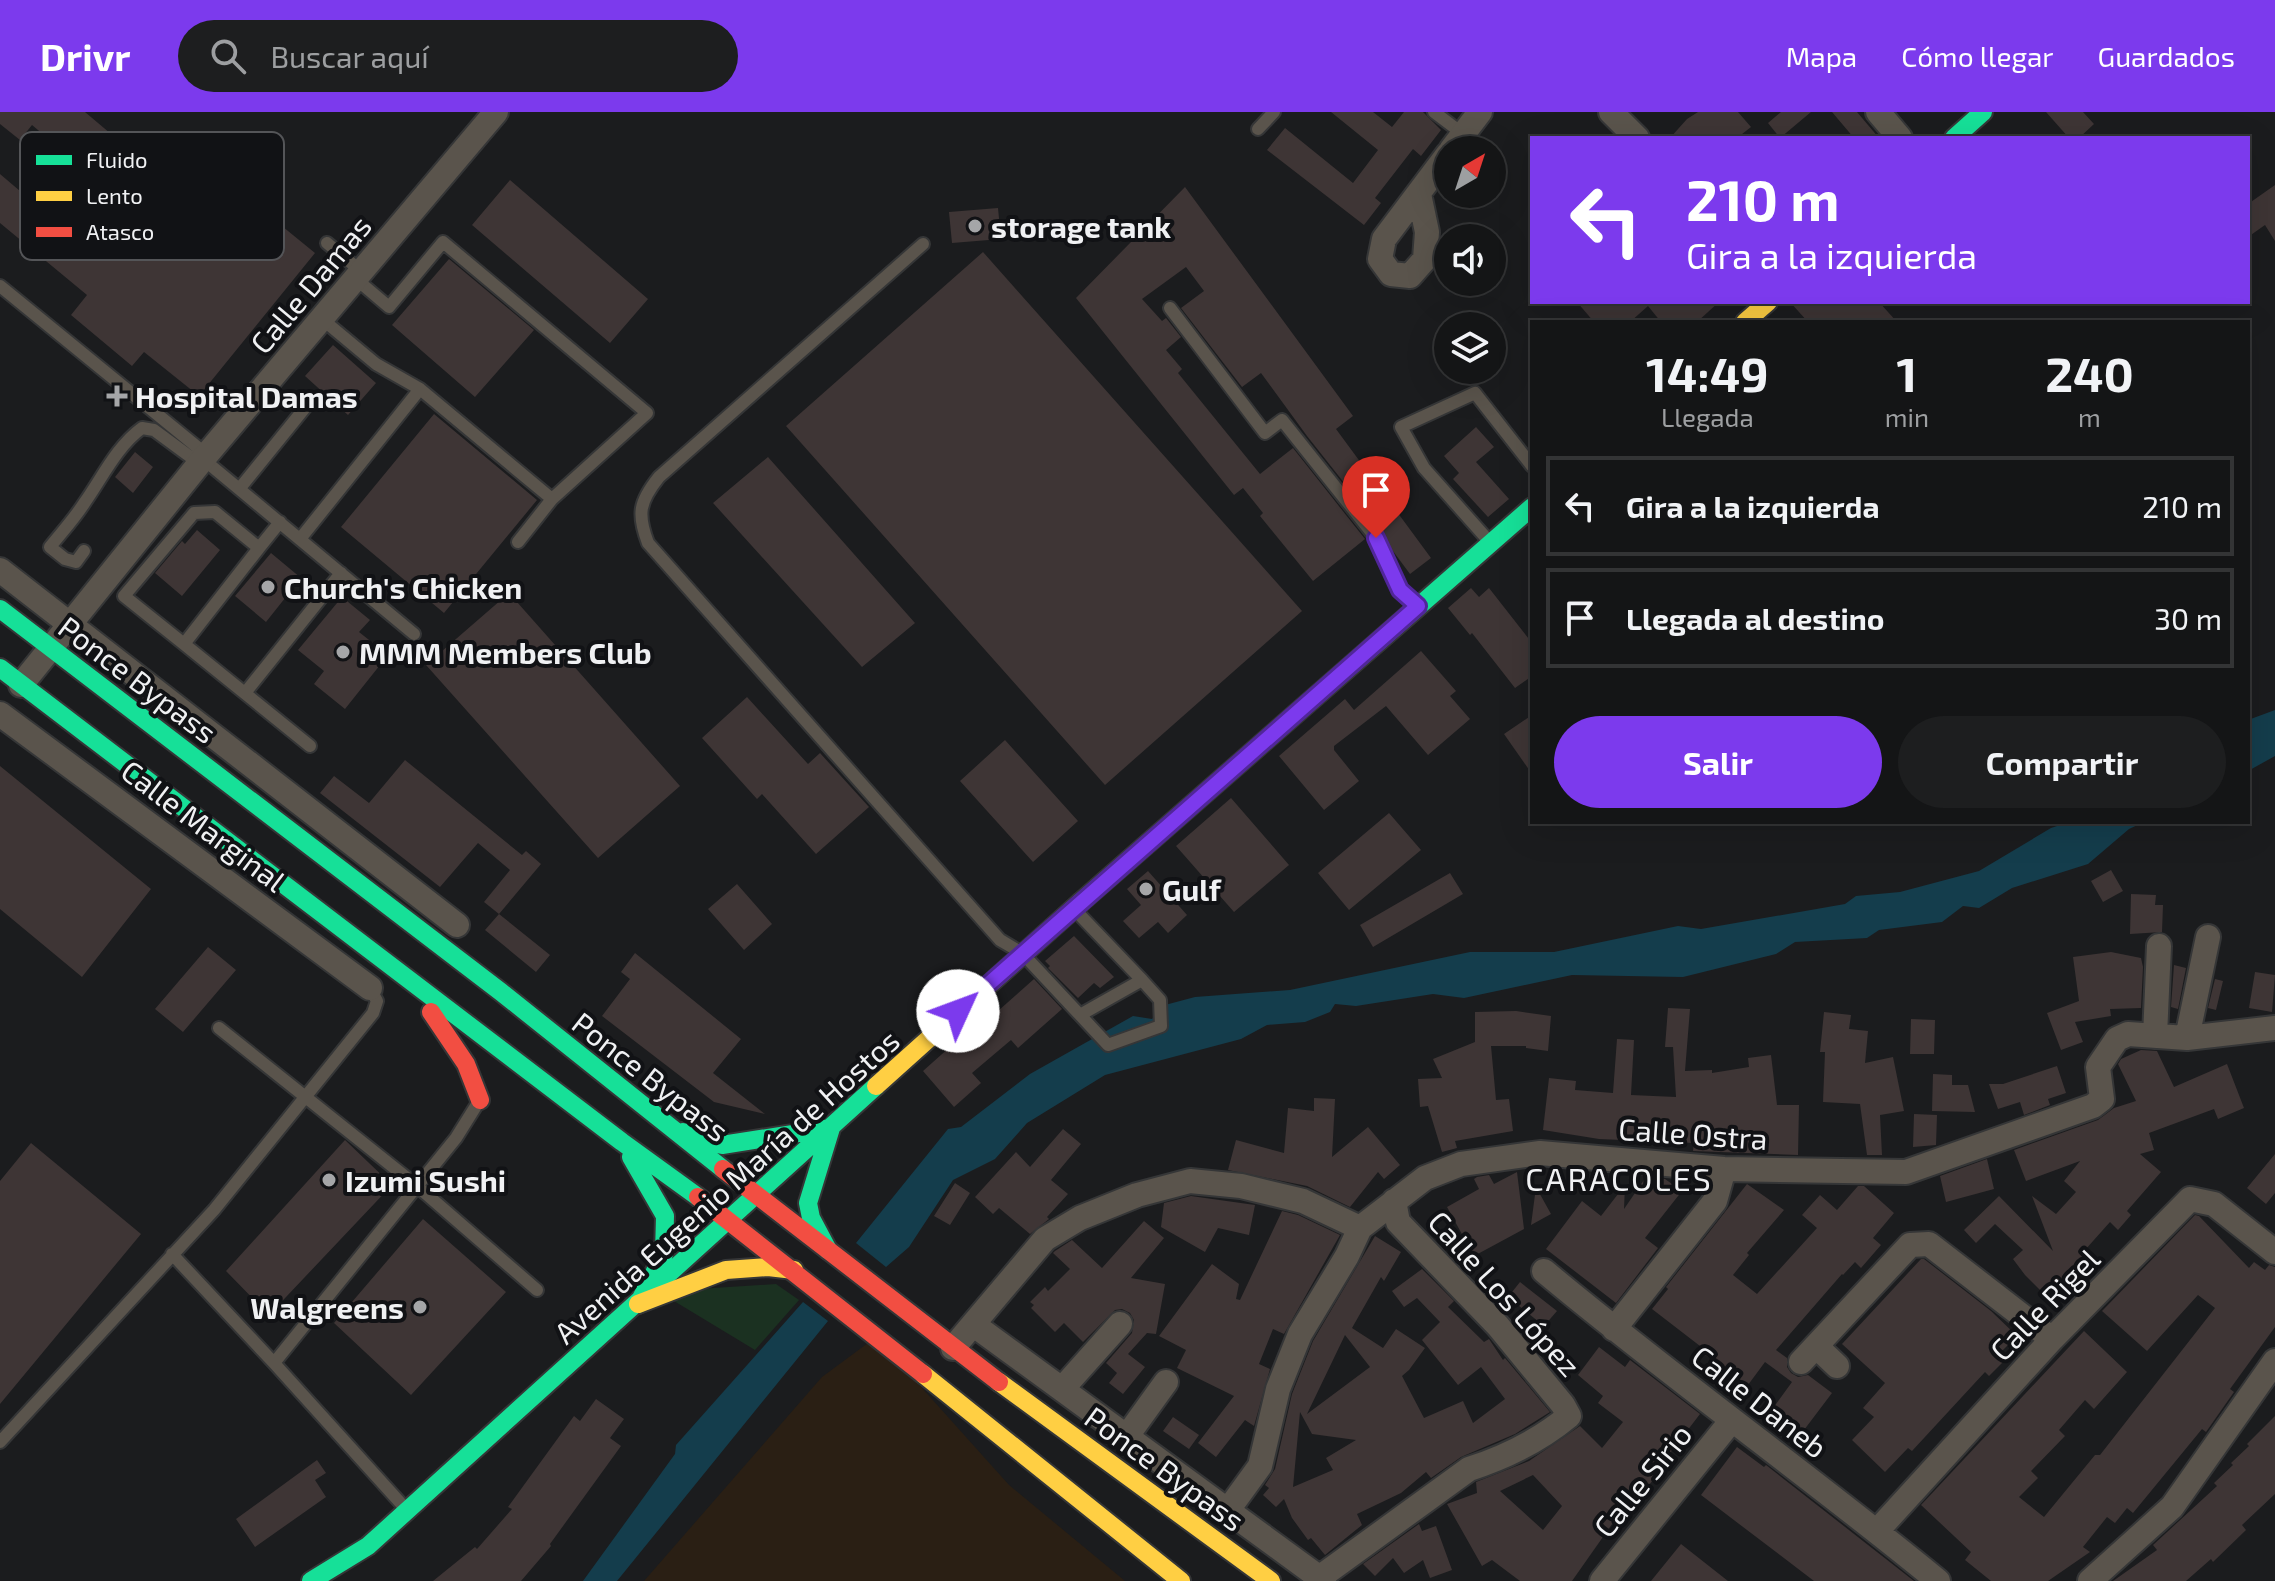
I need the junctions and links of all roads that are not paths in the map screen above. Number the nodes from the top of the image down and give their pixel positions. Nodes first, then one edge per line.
1 (496, 112) edge
2 (1274, 112) edge
3 (1434, 112) edge
4 (1480, 112) edge
5 (1611, 112) edge
6 (1878, 112) edge
7 (1983, 112) edge
8 (1258, 129) dead end
9 (1448, 136) edge
10 (1462, 136) edge
11 (1635, 136) edge
12 (1898, 136) edge
13 (1956, 136) edge
14 (1434, 173) edge
15 (1419, 194) dead end
16 (327, 243) dead end
17 (923, 244) dead end
18 (359, 275) junction
19 (0, 286) edge
20 (1766, 304) edge
21 (1170, 308) dead end
22 (322, 319) junction
23 (1747, 320) edge
24 (420, 389) junction
25 (308, 404) dead end
26 (203, 459) junction
27 (1530, 463) edge
28 (240, 488) junction
29 (552, 499) junction
30 (1530, 509) edge
31 (280, 522) junction
32 (300, 539) junction
33 (518, 542) dead end
34 (1491, 543) junction
35 (259, 548) junction
36 (84, 551) dead end
37 (0, 570) edge
38 (341, 573) junction
39 (1418, 606) junction
40 (0, 609) edge
41 (70, 624) junction
42 (414, 634) dead end
43 (184, 644) junction
44 (51, 648) junction
45 (0, 668) edge
46 (21, 685) junction
47 (245, 693) junction
48 (0, 714) edge
49 (310, 746) dead end
50 (1073, 908) junction
51 (2208, 937) dead end
52 (466, 938) joint
53 (2159, 946) dead end
54 (1022, 953) junction
55 (398, 970) junction
56 (1142, 980) junction
57 (370, 988) joint
58 (501, 992) junction
59 (1080, 1015) junction
60 (219, 1028) dead end
61 (2275, 1028) edge
62 (2155, 1036) junction
63 (2187, 1038) junction
64 (305, 1098) junction
65 (480, 1100) joint
66 (831, 1128) junction
67 (675, 1130) junction
68 (622, 1142) junction
69 (1724, 1169) junction
70 (417, 1186) junction
71 (758, 1196) junction
72 (1394, 1201) junction
73 (730, 1220) junction
74 (1360, 1228) junction
75 (828, 1251) junction
76 (2275, 1252) edge
77 (172, 1254) junction
78 (794, 1270) junction
79 (1544, 1271) dead end
80 (537, 1290) dead end
81 (638, 1304) junction
82 (1120, 1324) dead end
83 (974, 1325) junction
84 (1598, 1326) junction
85 (2052, 1339) junction
86 (953, 1348) junction
87 (2275, 1361) edge
88 (274, 1363) junction
89 (1837, 1366) dead end
90 (1166, 1382) dead end
91 (1062, 1389) junction
92 (1732, 1420) junction
93 (1127, 1436) junction
94 (0, 1442) edge
95 (1228, 1510) junction
96 (407, 1511) junction
97 (1877, 1531) junction
98 (1311, 1576) edge
99 (311, 1581) edge
100 (1181, 1581) edge
101 (1271, 1581) edge
102 (1602, 1581) edge
103 (1938, 1581) edge
104 (2090, 1581) edge

1 - 18 street, Calle Damas
2 - 8 lane
3 - 9 lane
4 - 10 street
5 - 11 street
6 - 12 street
7 - 13 main road
14 - 15 street
16 - 18 lane
17 - 54 lane
18 - 22 street, Calle Damas
18 - 29 lane
19 - 26 lane
20 - 23 main road
21 - 39 lane
22 - 24 lane
22 - 26 street, Calle Damas
24 - 29 lane
24 - 32 lane
25 - 28 lane
26 - 28 lane
26 - 36 lane
26 - 41 street, Calle Damas
27 - 34 lane
28 - 31 lane
29 - 33 lane
30 - 34 main road, Avenida Eugenio María de Hostos
31 - 32 lane
31 - 35 lane
32 - 38 lane
34 - 39 main road, Avenida Eugenio María de Hostos
35 - 43 lane
35 - 43 lane
37 - 41 street
38 - 42 lane
38 - 47 lane
39 - 50 main road, Avenida Eugenio María de Hostos
40 - 44 main road, Ponce Bypass
41 - 44 street, Calle Damas
41 - 52 street
43 - 47 lane
44 - 46 street, Calle Damas
44 - 58 main road, Ponce Bypass
45 - 46 main road
46 - 55 main road
47 - 49 lane
48 - 57 street, Calle Marginal
50 - 54 main road, Avenida Eugenio María de Hostos
50 - 56 lane
51 - 63 street
52 - 58 main road
53 - 62 street
54 - 59 lane
54 - 66 main road, Avenida Eugenio María de Hostos
55 - 65 main road
55 - 68 main road
56 - 59 lane
56 - 59 lane
57 - 64 lane
58 - 67 main road, Ponce Bypass
60 - 64 lane
61 - 63 street, Calle Ostra
62 - 63 street, Calle Ostra
62 - 69 street, Calle Ostra
64 - 70 lane
64 - 77 lane
65 - 70 lane
66 - 67 main road
66 - 71 main road, Avenida Eugenio María de Hostos
66 - 75 main road
67 - 71 main road, Ponce Bypass
68 - 73 main road
68 - 81 main road
69 - 72 street, Calle Ostra
69 - 84 street
70 - 80 lane
70 - 88 lane
71 - 73 main road, Avenida Eugenio María de Hostos
71 - 75 main road, Ponce Bypass
72 - 74 street, Calle Ostra
72 - 98 street, Calle Los López
73 - 78 main road
73 - 81 main road, Avenida Eugenio María de Hostos
74 - 83 street
74 - 95 street, Calle Ostra
75 - 86 main road, Ponce Bypass
76 - 85 street, Calle Rigel
77 - 88 lane
77 - 94 lane
78 - 81 main road
78 - 100 main road
79 - 84 street, Calle Daneb
81 - 96 main road, Avenida Eugenio María de Hostos
82 - 91 street
83 - 86 street
83 - 91 street
84 - 92 street, Calle Daneb
85 - 89 street
85 - 97 street, Calle Rigel
86 - 101 main road, Ponce Bypass
87 - 104 street
88 - 96 lane
90 - 93 street
91 - 93 street
92 - 97 street, Calle Daneb
92 - 102 street, Calle Sirio
93 - 95 street
95 - 98 street
96 - 99 main road, Avenida Eugenio María de Hostos
97 - 103 street, Calle Daneb

